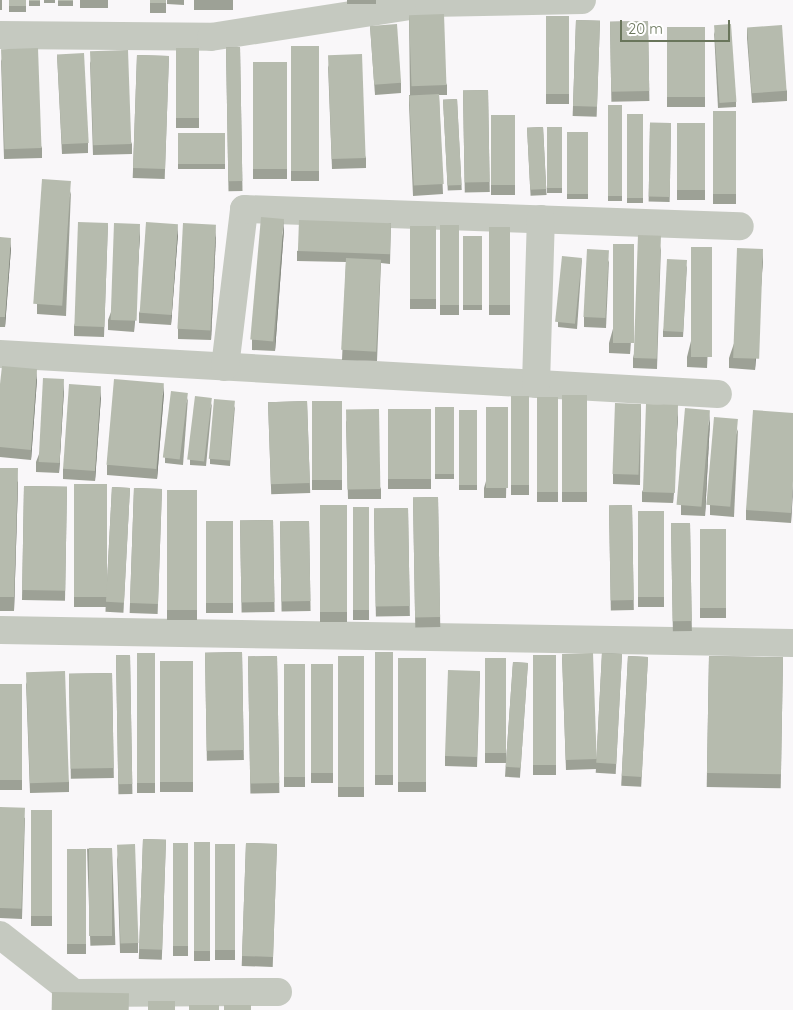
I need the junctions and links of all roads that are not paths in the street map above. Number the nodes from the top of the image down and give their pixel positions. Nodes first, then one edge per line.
1 (582, 0) edge
2 (0, 35) edge
3 (541, 219) junction
4 (740, 226) dead end
5 (0, 354) edge
6 (225, 367) junction
7 (536, 384) junction
8 (718, 394) dead end
9 (0, 630) edge
10 (793, 644) edge
11 (0, 935) edge
12 (278, 992) dead end

1 - 2 street
3 - 4 street
3 - 6 street
3 - 7 street
5 - 6 street
6 - 7 street
7 - 8 street
9 - 10 street
11 - 12 street

